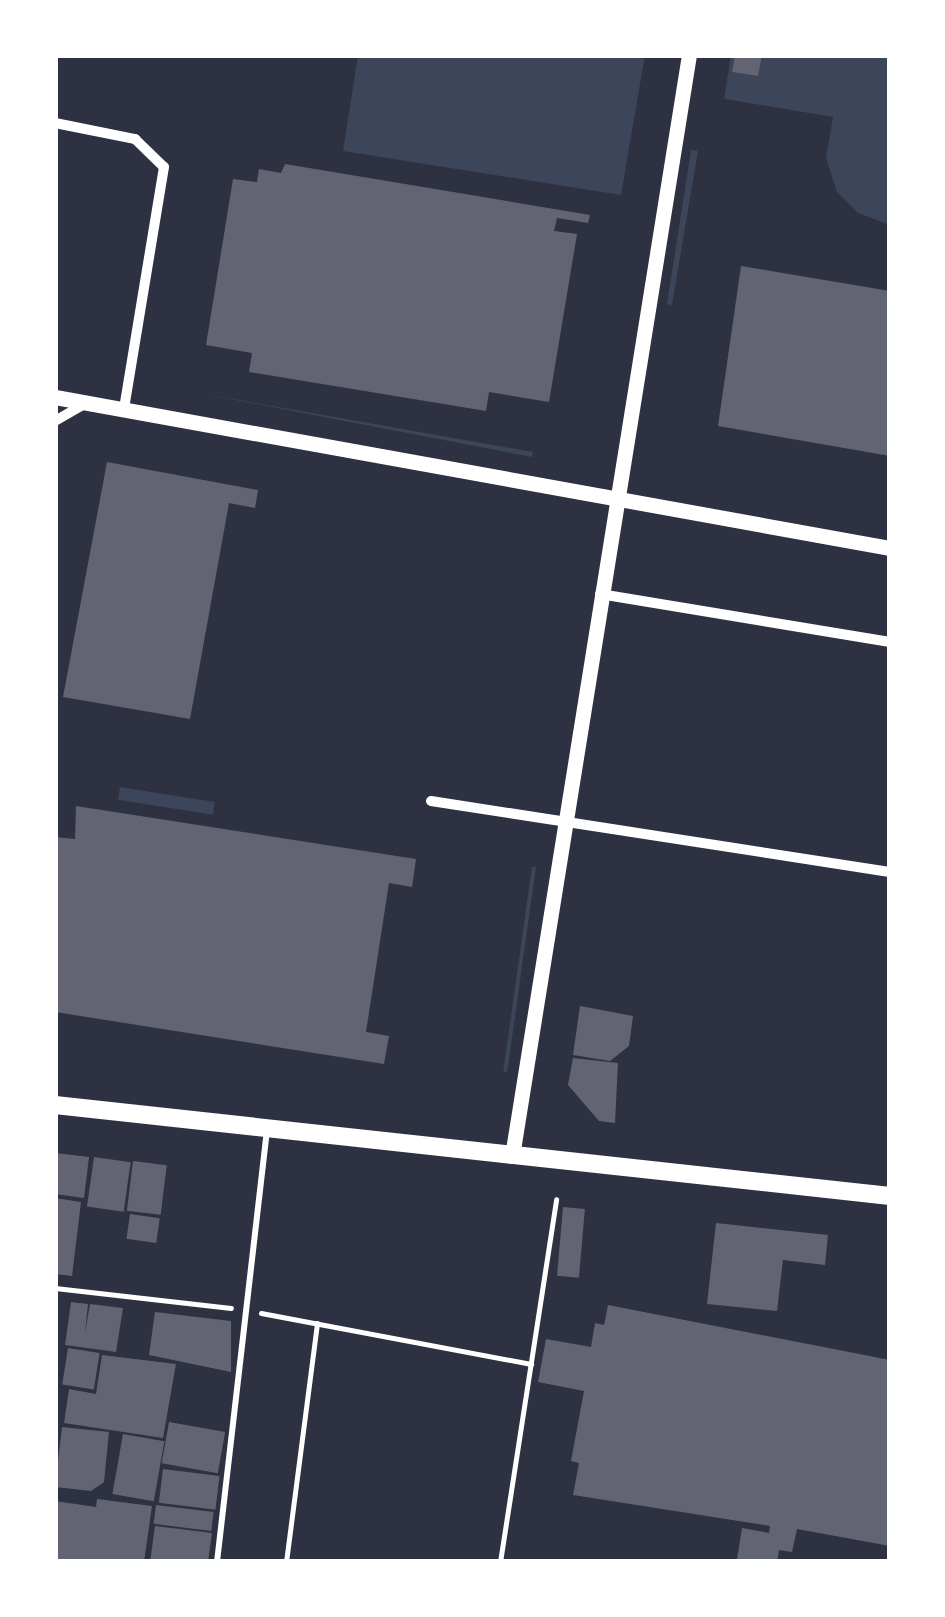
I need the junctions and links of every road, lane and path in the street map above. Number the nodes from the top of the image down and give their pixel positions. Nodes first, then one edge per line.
1 (688, 55) edge
2 (55, 123) edge
3 (55, 396) edge
4 (89, 403) junction
5 (124, 409) junction
6 (55, 421) edge
7 (614, 499) junction
8 (890, 548) edge
9 (599, 594) junction
10 (890, 642) edge
11 (431, 801) dead end
12 (563, 822) junction
13 (890, 872) edge
14 (55, 1105) edge
15 (267, 1129) junction
16 (512, 1156) junction
17 (890, 1196) edge
18 (556, 1199) dead end
19 (55, 1288) edge
20 (247, 1310) junction
21 (317, 1323) junction
22 (531, 1364) junction
23 (218, 1562) edge
24 (286, 1562) edge
25 (500, 1562) edge

1 - 7 street
2 - 5 street
3 - 4 street
4 - 5 street
4 - 6 street
5 - 7 street
7 - 8 street
7 - 9 street
9 - 10 street
9 - 12 street
11 - 12 street
12 - 13 street
12 - 16 street
14 - 15 main road
15 - 16 main road
15 - 20 lane
16 - 17 main road
18 - 22 path
19 - 20 path
20 - 21 path
20 - 23 lane
21 - 22 path
21 - 24 path
22 - 25 path

